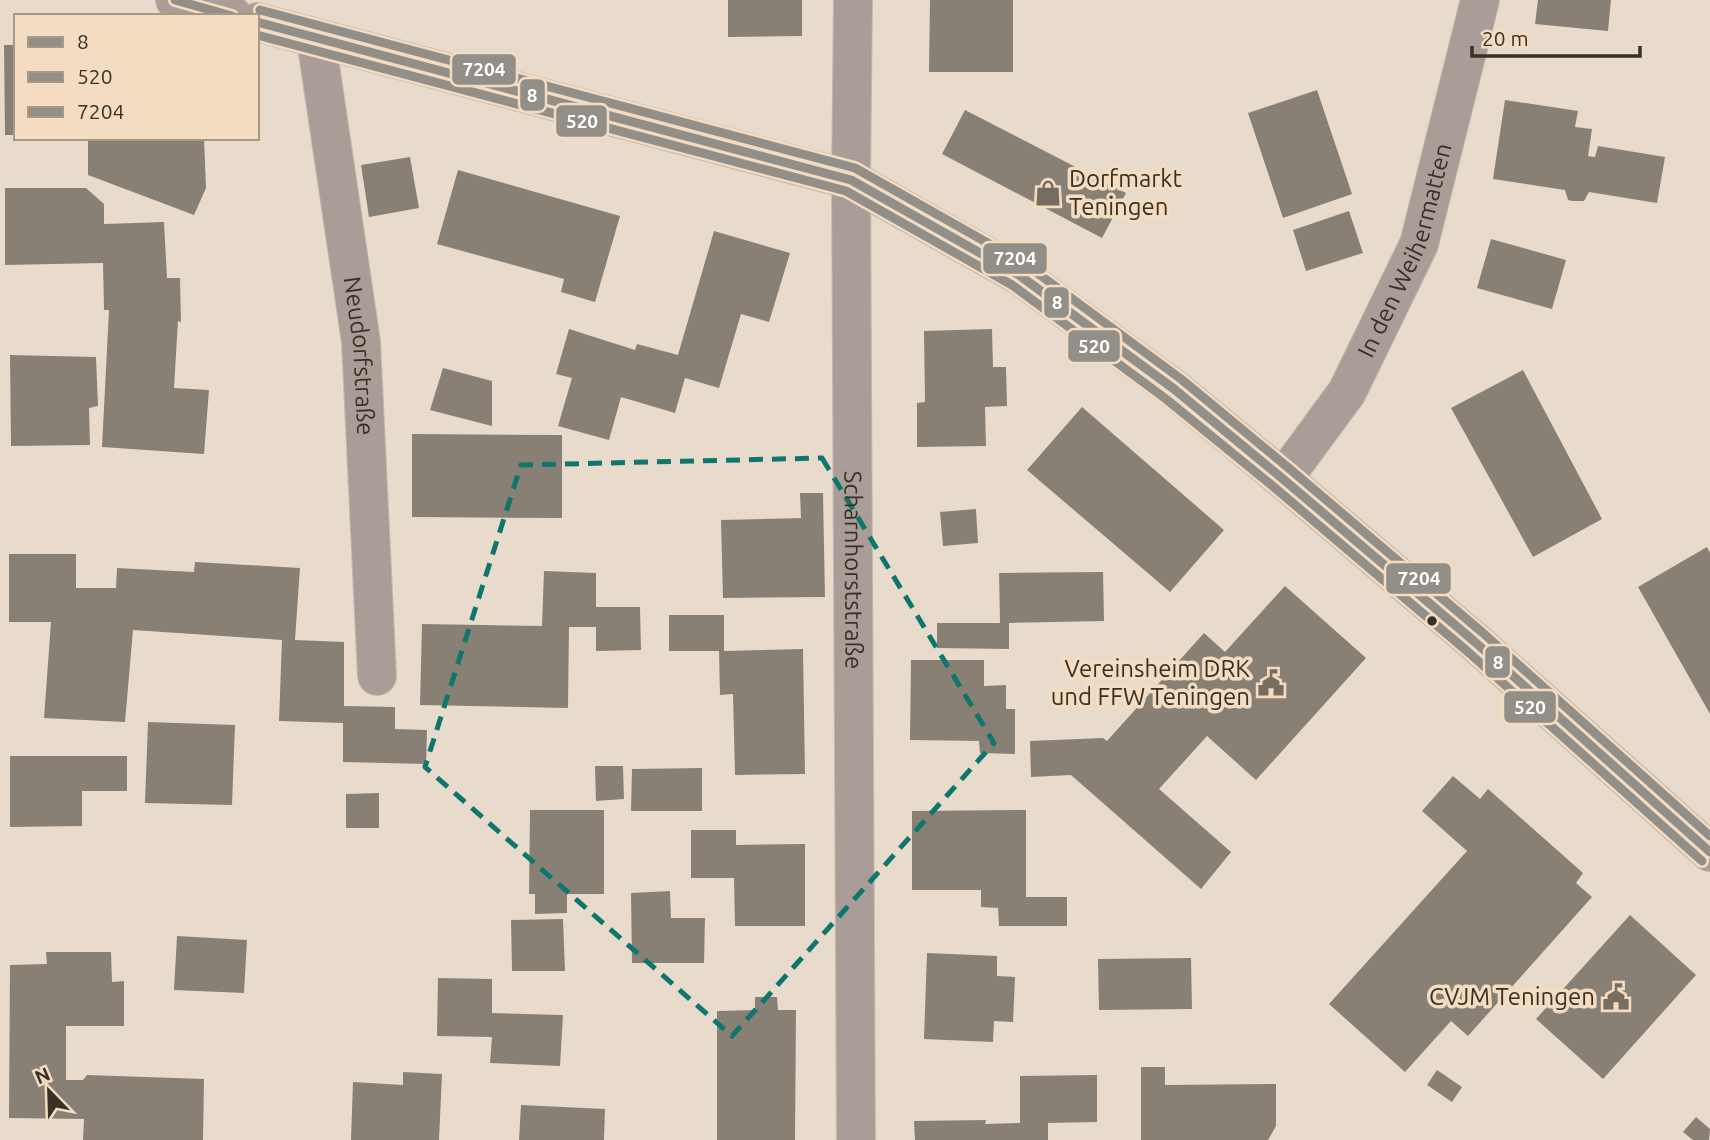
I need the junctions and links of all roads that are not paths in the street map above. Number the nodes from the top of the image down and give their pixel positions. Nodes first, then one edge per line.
1 (175, 0) edge
2 (853, 0) edge
3 (1480, 0) edge
4 (226, 14) edge
5 (259, 23) edge
6 (316, 39) junction
7 (851, 180) junction
8 (1283, 479) junction
9 (377, 676) dead end
10 (1710, 852) edge
11 (856, 1140) edge

1 - 4 street
2 - 7 street, Scharnhorststraße
3 - 8 street, In den Weihermatten
5 - 6 street
6 - 7 street
6 - 9 street, Neudorfstraße
7 - 8 street
7 - 11 street, Scharnhorststraße
8 - 10 street

